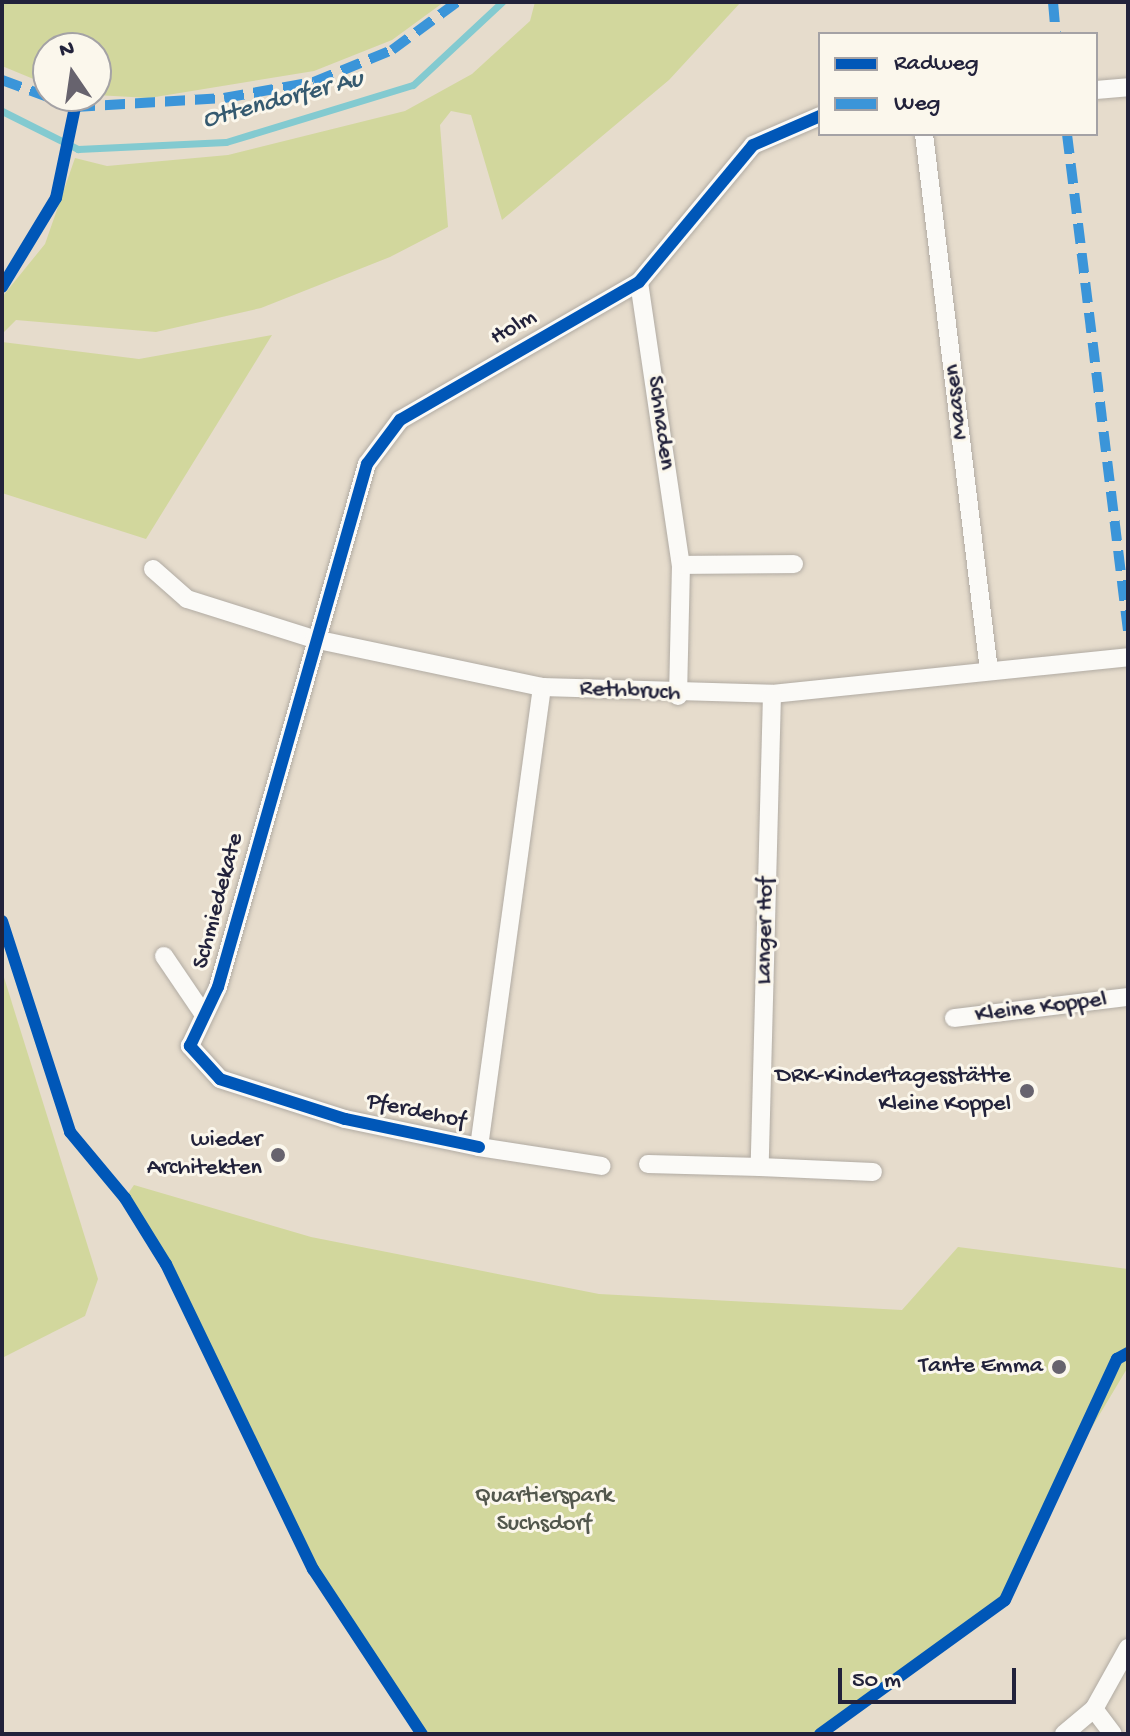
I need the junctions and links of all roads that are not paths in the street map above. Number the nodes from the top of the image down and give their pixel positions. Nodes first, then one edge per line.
1 (1128, 87) edge
2 (1098, 90) edge
3 (818, 117) edge
4 (924, 136) edge
5 (639, 282) junction
6 (794, 564) dead end
7 (681, 565) junction
8 (153, 569) dead end
9 (314, 639) junction
10 (1128, 657) edge
11 (989, 671) junction
12 (542, 687) junction
13 (772, 694) junction
14 (678, 696) junction
15 (164, 956) dead end
16 (1128, 997) edge
17 (202, 1012) junction
18 (954, 1018) dead end
19 (345, 1119) joint
20 (479, 1147) junction
21 (648, 1164) dead end
22 (602, 1166) dead end
23 (760, 1167) junction
24 (873, 1172) dead end
25 (1128, 1648) edge
26 (1094, 1709) junction
27 (1064, 1734) edge
28 (1113, 1734) edge

1 - 2 street
3 - 5 street, Holm
4 - 11 street, Maasen
5 - 7 street, Schnaden
5 - 9 street, Holm
6 - 7 street
7 - 14 street, Schnaden
8 - 9 street, Rethbruch
9 - 12 street, Rethbruch
9 - 17 street, Schmiedekate
10 - 11 street, Rethbruch
11 - 13 street, Rethbruch
12 - 14 street, Rethbruch
12 - 20 street, Pferdehof
13 - 14 street, Rethbruch
13 - 23 street, Langer Hof
15 - 17 street, Schmiedekate
16 - 18 street, Kleine Koppel
17 - 19 street, Schmiedekate
19 - 20 street, Pferdehof
20 - 22 street, Pferdehof
21 - 23 street
23 - 24 street
25 - 26 street
26 - 27 street
26 - 28 street

